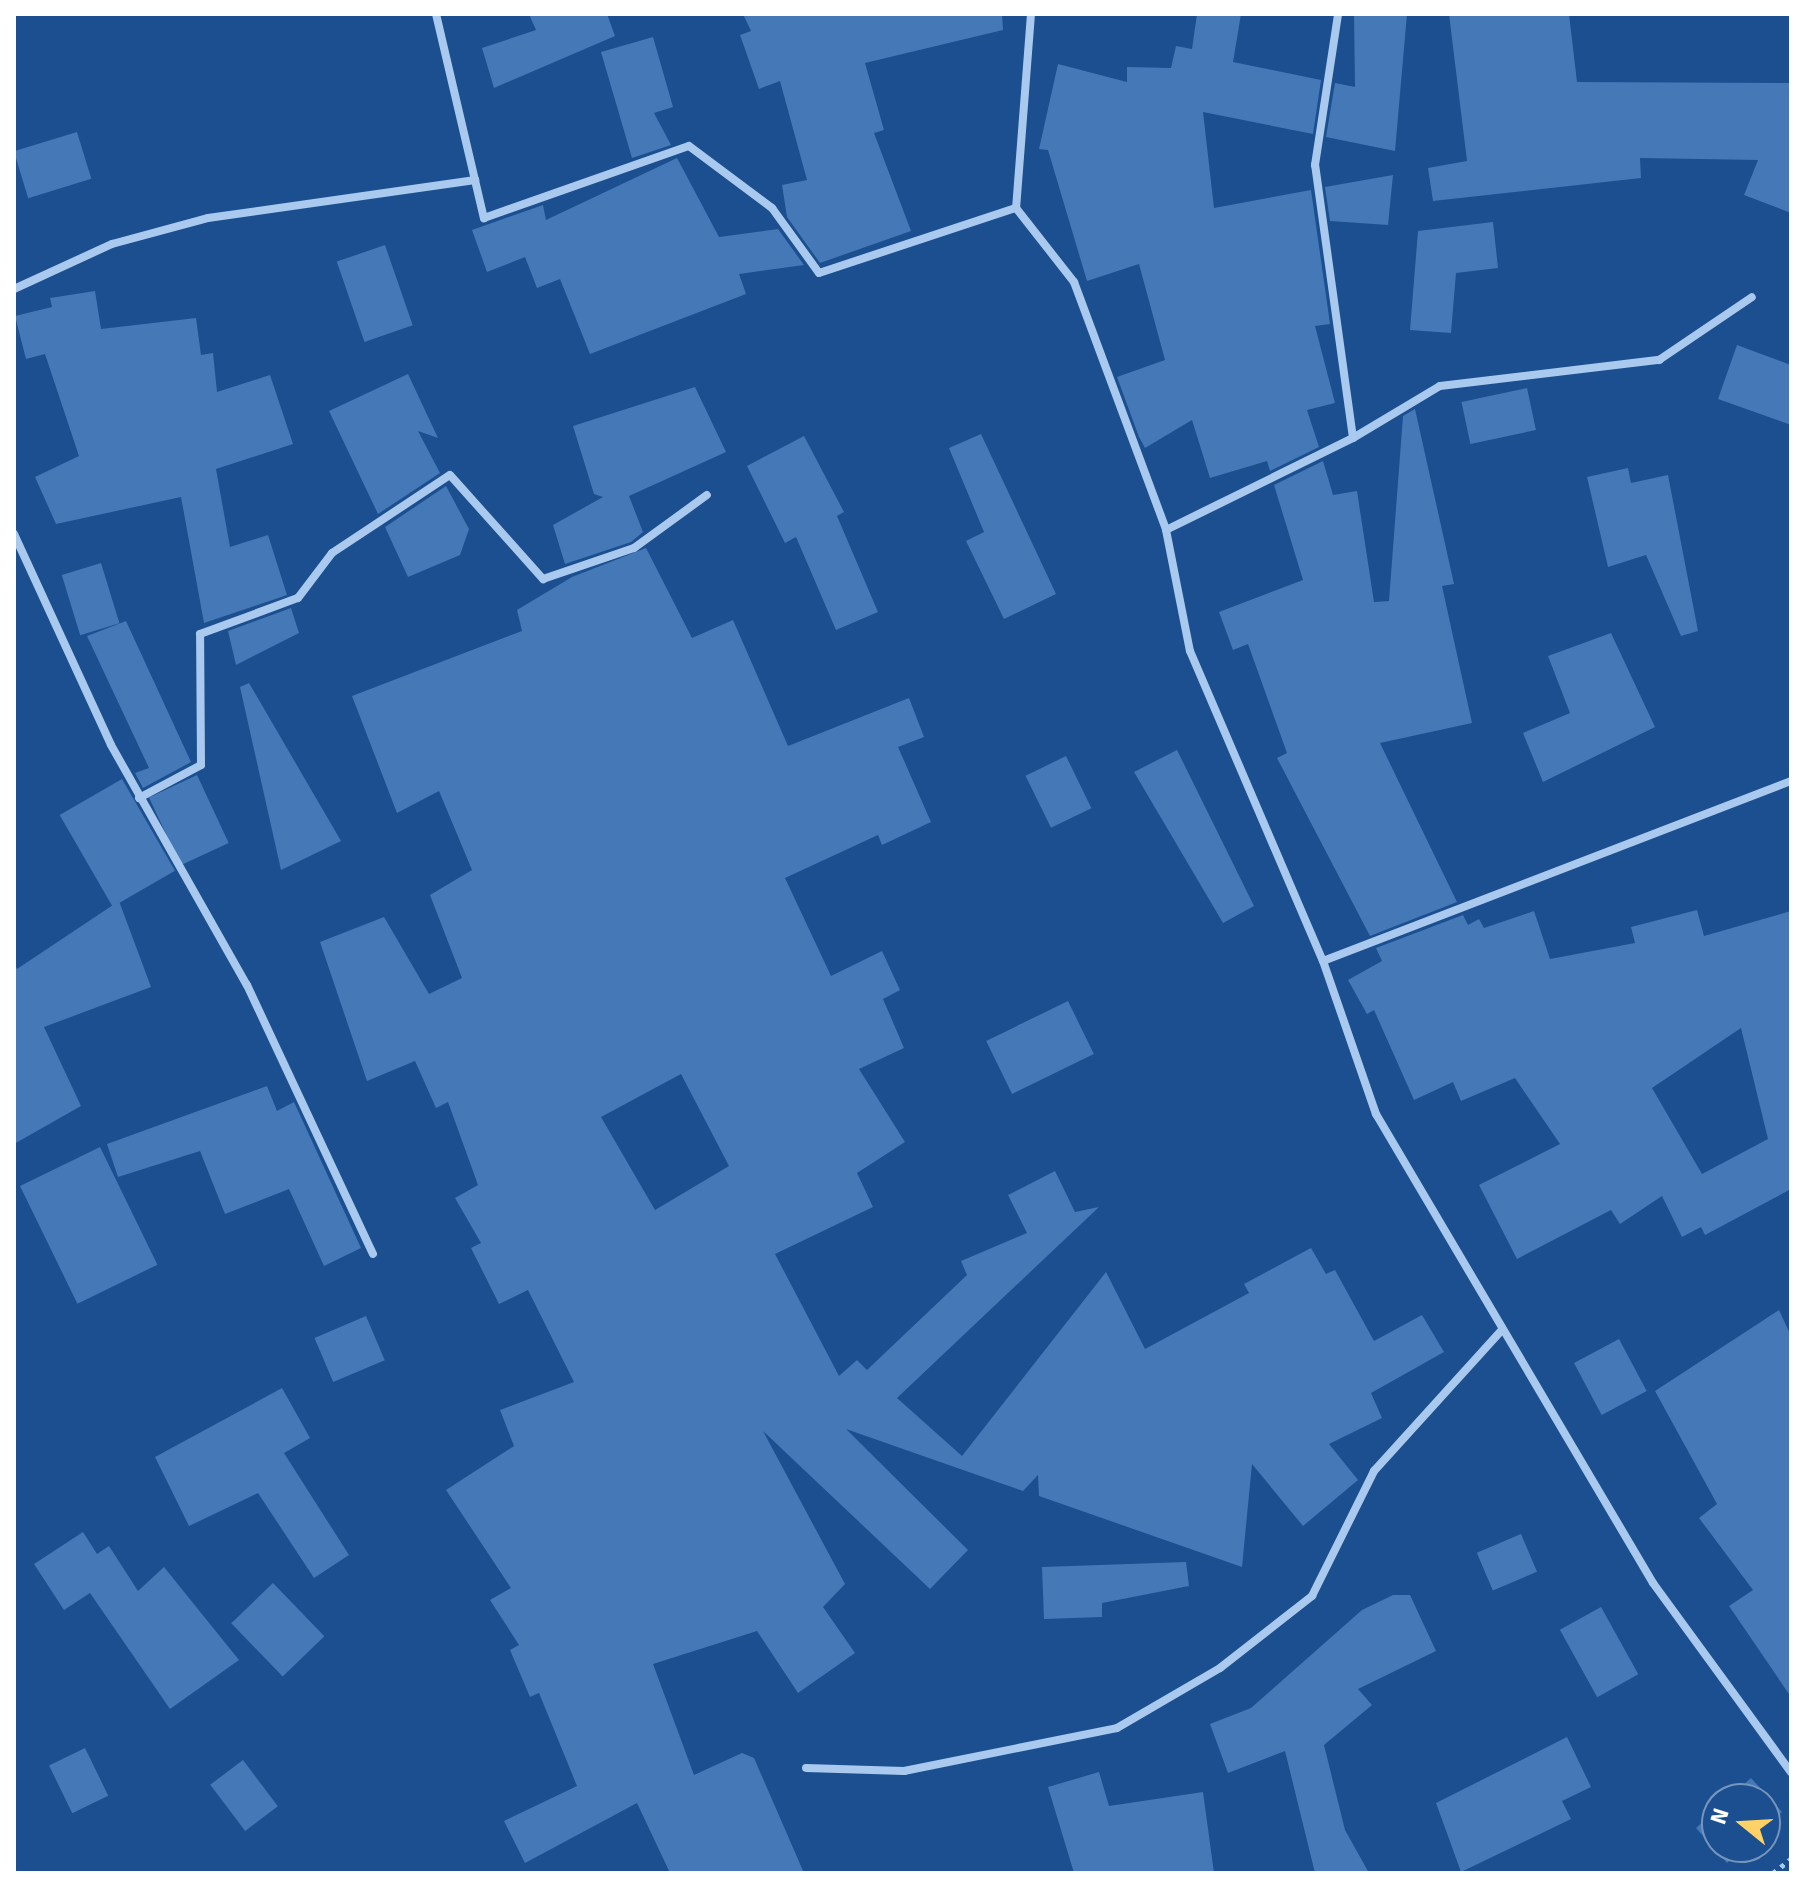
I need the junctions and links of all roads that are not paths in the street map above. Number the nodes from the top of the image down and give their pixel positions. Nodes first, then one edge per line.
1 (436, 14) edge
2 (1031, 14) edge
3 (1338, 14) edge
4 (475, 180) junction
5 (1016, 208) junction
6 (14, 289) edge
7 (1752, 297) dead end
8 (1353, 438) junction
9 (707, 495) dead end
10 (1166, 530) junction
11 (14, 534) edge
12 (1791, 781) edge
13 (139, 798) junction
14 (1323, 961) junction
15 (373, 1254) dead end
16 (1502, 1330) junction
17 (806, 1768) dead end
18 (1791, 1772) edge

1 - 4 street
2 - 5 street
3 - 8 street
4 - 5 street
4 - 6 street
5 - 10 street
7 - 8 street
8 - 10 street
9 - 13 street
10 - 14 street
11 - 13 street
12 - 14 street
13 - 15 street
14 - 16 street
16 - 17 street
16 - 18 street

